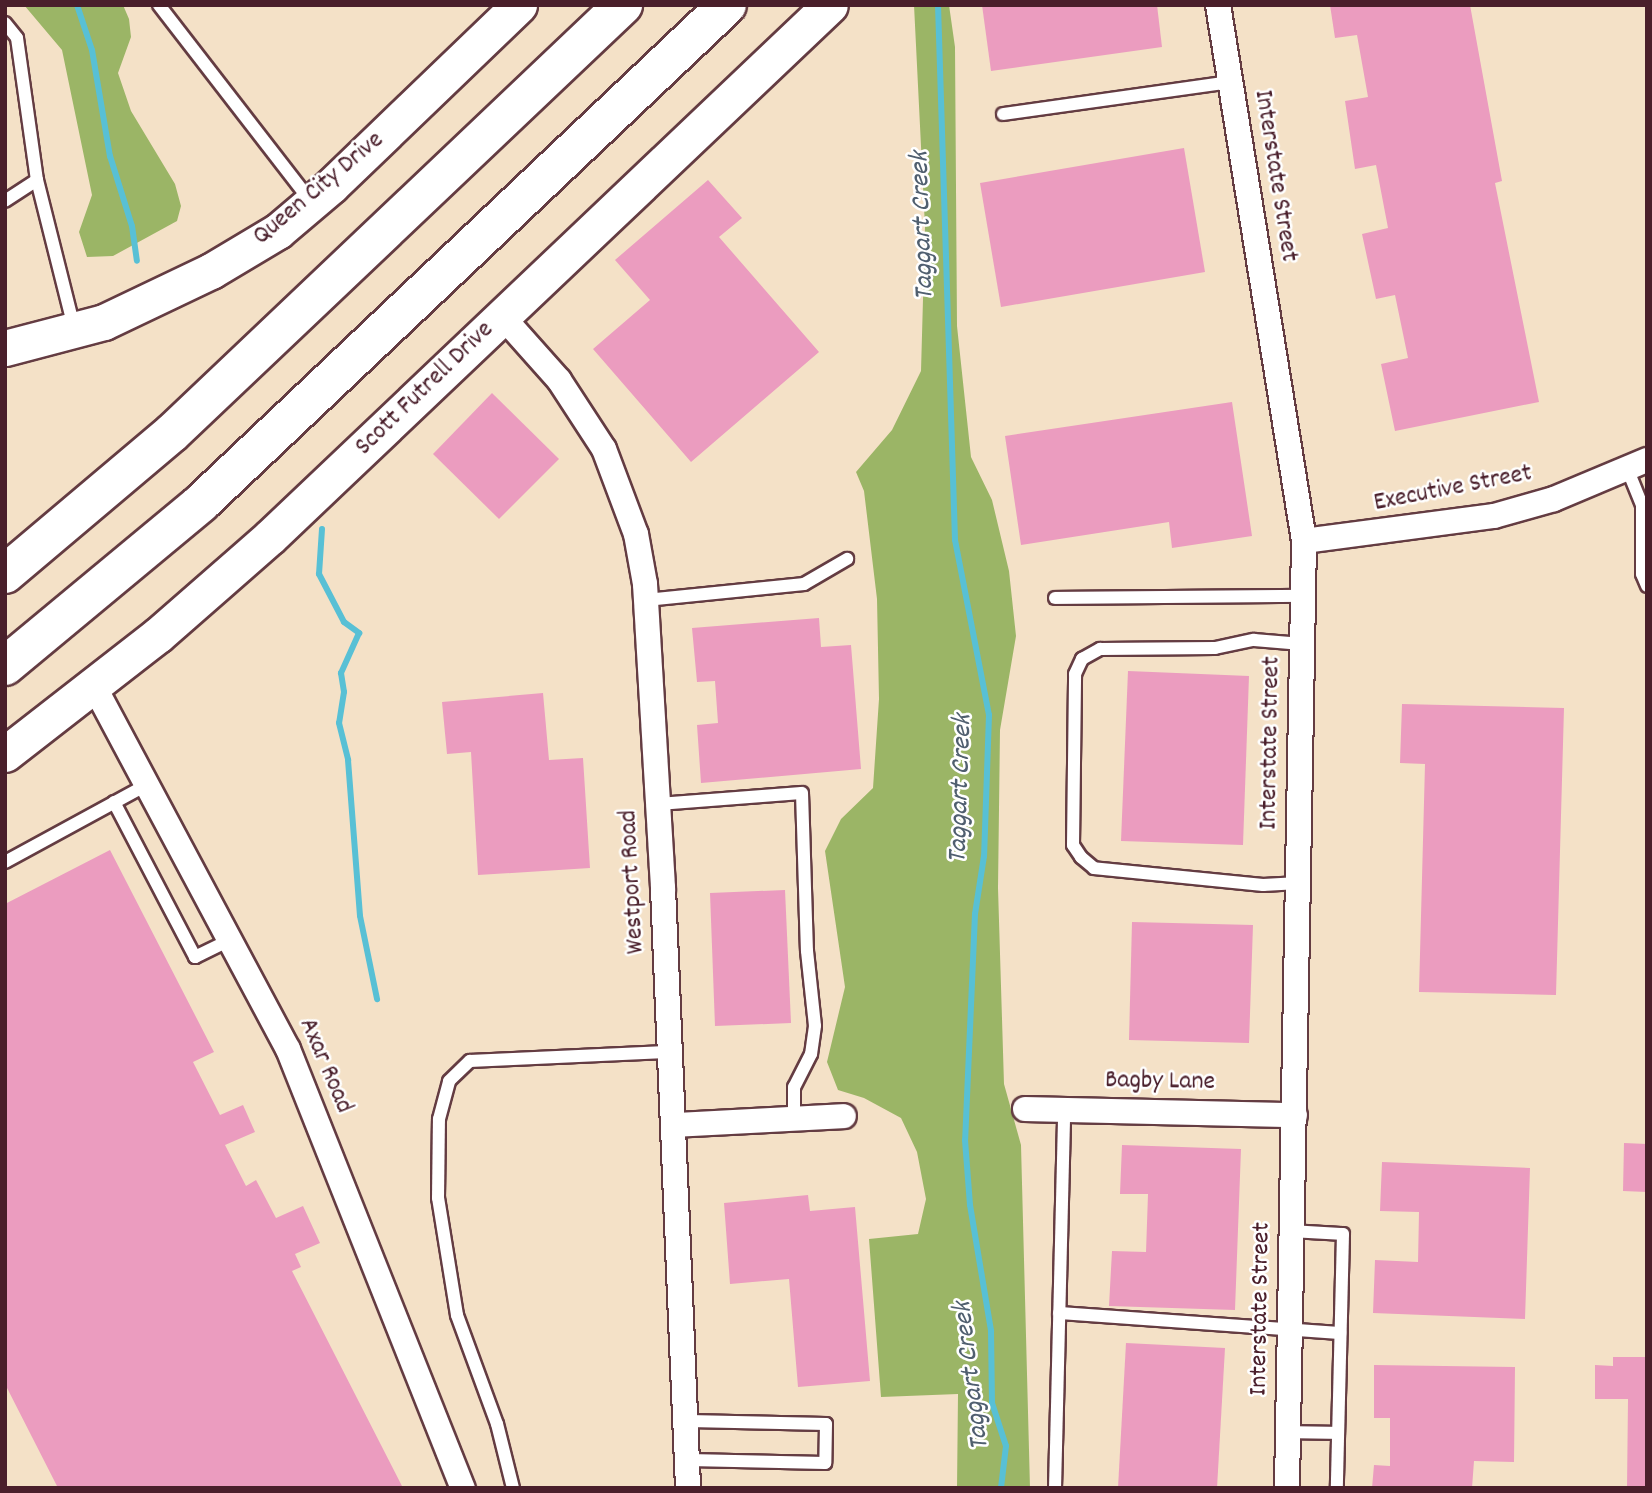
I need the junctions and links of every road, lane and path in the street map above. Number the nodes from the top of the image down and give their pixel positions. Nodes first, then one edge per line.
1 (159, 5) edge
2 (519, 5) edge
3 (623, 5) edge
4 (727, 5) edge
5 (830, 5) edge
6 (1218, 5) edge
7 (5, 23) edge
8 (1230, 82) junction
9 (1003, 114) dead end
10 (37, 180) junction
11 (5, 201) edge
12 (311, 202) junction
13 (502, 316) junction
14 (75, 331) junction
15 (5, 348) edge
16 (1637, 464) edge
17 (1644, 503) edge
18 (1304, 541) junction
19 (847, 559) dead end
20 (5, 574) edge
21 (1647, 586) edge
22 (1303, 596) junction
23 (1055, 598) dead end
24 (646, 600) junction
25 (1303, 644) junction
26 (5, 666) edge
27 (94, 686) junction
28 (5, 754) edge
29 (146, 785) junction
30 (114, 802) junction
31 (658, 804) junction
32 (5, 862) edge
33 (1299, 883) junction
34 (230, 940) junction
35 (671, 1052) junction
36 (1025, 1109) dead end
37 (1064, 1110) junction
38 (1295, 1115) junction
39 (844, 1116) dead end
40 (794, 1118) junction
41 (675, 1125) junction
42 (1292, 1231) junction
43 (1059, 1313) junction
44 (1291, 1331) junction
45 (1340, 1334) junction
46 (689, 1421) junction
47 (1288, 1432) junction
48 (1338, 1433) junction
49 (689, 1460) junction
50 (463, 1488) edge
51 (513, 1488) edge
52 (688, 1488) edge
53 (1055, 1488) edge
54 (1287, 1488) edge
55 (1336, 1488) edge

1 - 12 lane
2 - 12 street, Queen City Drive
3 - 20 highway
4 - 26 highway
5 - 13 street, Scott Futrell Drive
6 - 8 street, Interstate Street
7 - 10 lane
8 - 9 lane
8 - 18 street, Interstate Street
10 - 11 lane
10 - 14 lane
12 - 14 street, Queen City Drive
13 - 24 street, Westport Road
13 - 27 street, Scott Futrell Drive
14 - 15 street, Queen City Drive
16 - 17 lane
16 - 18 street, Executive Street
17 - 21 lane
18 - 22 street, Interstate Street
19 - 24 lane
22 - 23 lane
22 - 25 street, Interstate Street
24 - 31 street, Westport Road
25 - 33 street, Interstate Street
25 - 33 lane
27 - 28 street, Scott Futrell Drive
27 - 29 street, Axar Road
29 - 30 lane
29 - 34 street, Axar Road
30 - 32 lane
30 - 34 lane
31 - 35 street, Westport Road
31 - 40 lane
33 - 38 street, Interstate Street
34 - 50 street, Axar Road
35 - 41 street, Westport Road
35 - 51 lane
36 - 37 street, Bagby Lane
37 - 38 street, Bagby Lane
37 - 43 lane
38 - 42 street, Interstate Street
39 - 40 street
40 - 41 street
41 - 46 street, Westport Road
42 - 44 street, Interstate Street
42 - 45 lane
43 - 44 lane
43 - 53 lane
44 - 45 lane
44 - 47 street, Interstate Street
45 - 48 lane
46 - 49 street, Westport Road
46 - 49 lane
47 - 48 lane
47 - 54 street, Interstate Street
48 - 55 lane
49 - 52 street, Westport Road

